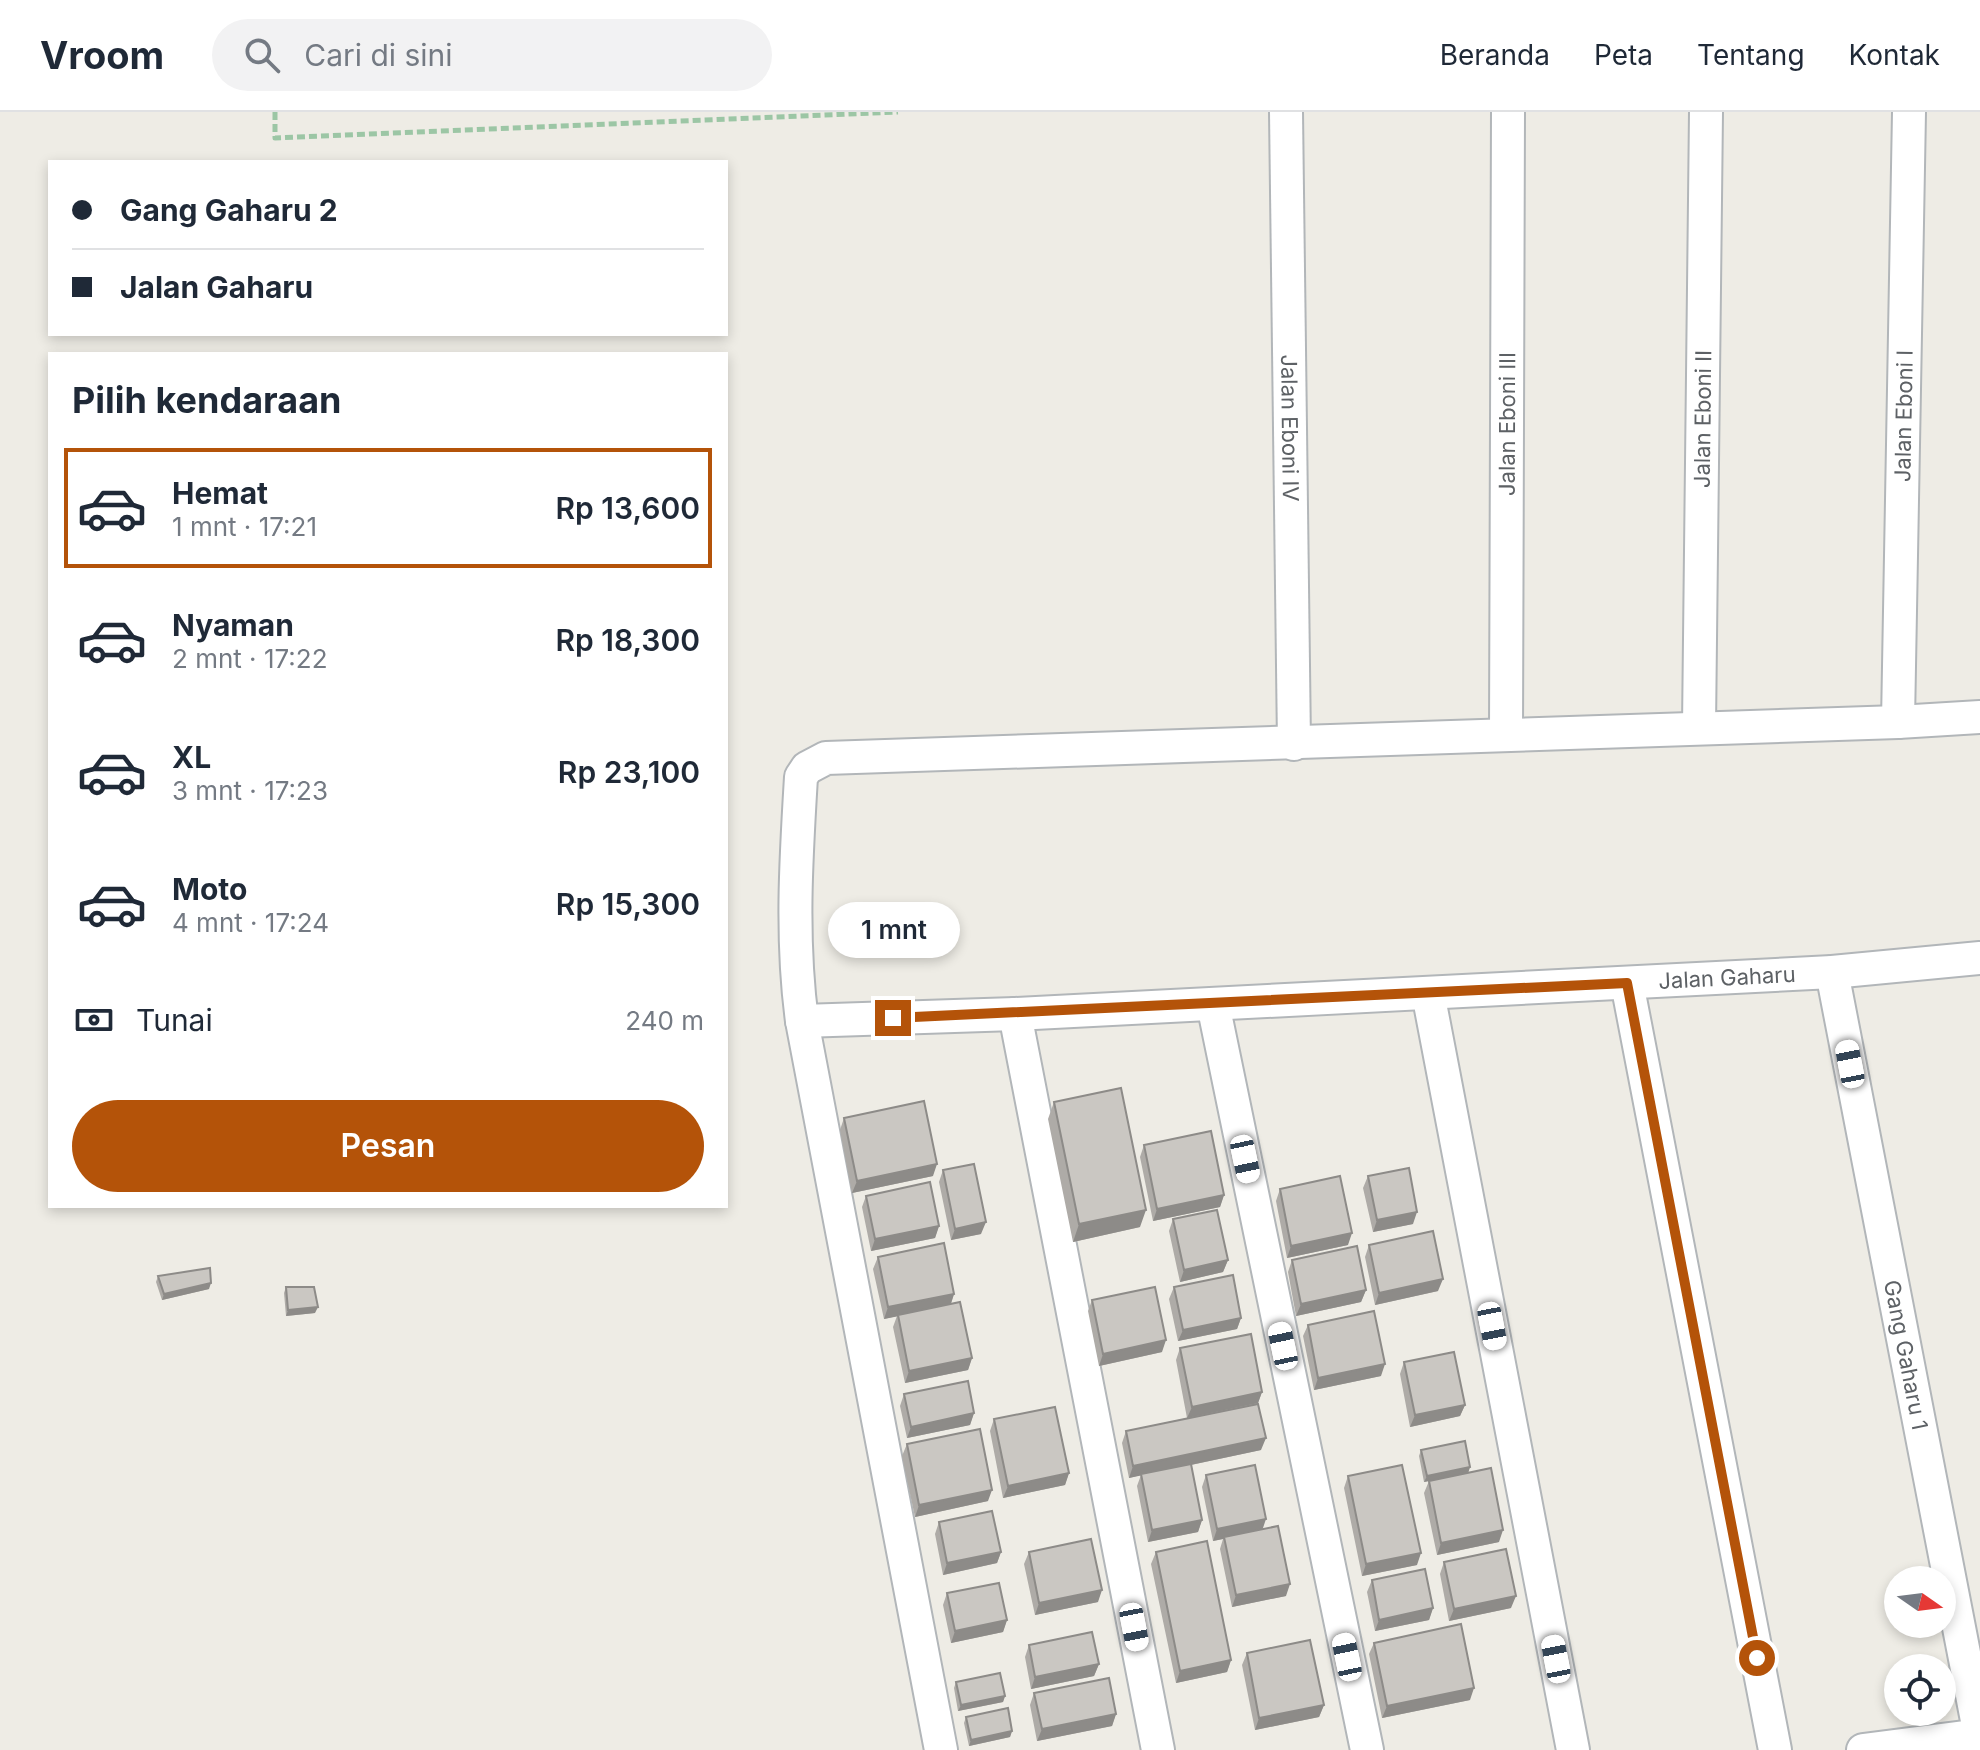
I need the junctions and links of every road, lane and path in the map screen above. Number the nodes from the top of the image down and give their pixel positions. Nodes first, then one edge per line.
1 (275, 112) edge
2 (898, 112) edge
3 (1286, 112) edge
4 (1508, 112) edge
5 (1706, 112) edge
6 (1909, 112) edge
7 (1980, 717) edge
8 (1898, 722) junction
9 (1699, 727) junction
10 (1506, 734) junction
11 (1294, 744) junction
12 (1980, 958) edge
13 (1832, 972) junction
14 (1627, 983) junction
15 (1428, 993) junction
16 (1213, 1004) junction
17 (1015, 1014) junction
18 (802, 1021) junction
19 (1980, 1735) edge
20 (941, 1750) edge
21 (1158, 1750) edge
22 (1367, 1750) edge
23 (1573, 1750) edge
24 (1775, 1750) edge
25 (1863, 1750) edge

1 - 2 path
3 - 11 street, Jalan Eboni IV
4 - 10 street, Jalan Eboni III
5 - 9 street, Jalan Eboni II
6 - 8 street, Jalan Eboni I
7 - 8 street
8 - 9 street
9 - 10 street
10 - 11 street
11 - 18 street
12 - 13 street, Jalan Gaharu
13 - 14 street, Jalan Gaharu
13 - 19 street, Gang Gaharu 1
14 - 15 street, Jalan Gaharu
14 - 24 street
15 - 16 street, Jalan Gaharu
15 - 23 street
16 - 17 street, Jalan Gaharu
16 - 22 street
17 - 18 street, Jalan Gaharu
17 - 21 street
18 - 20 street
19 - 25 street

